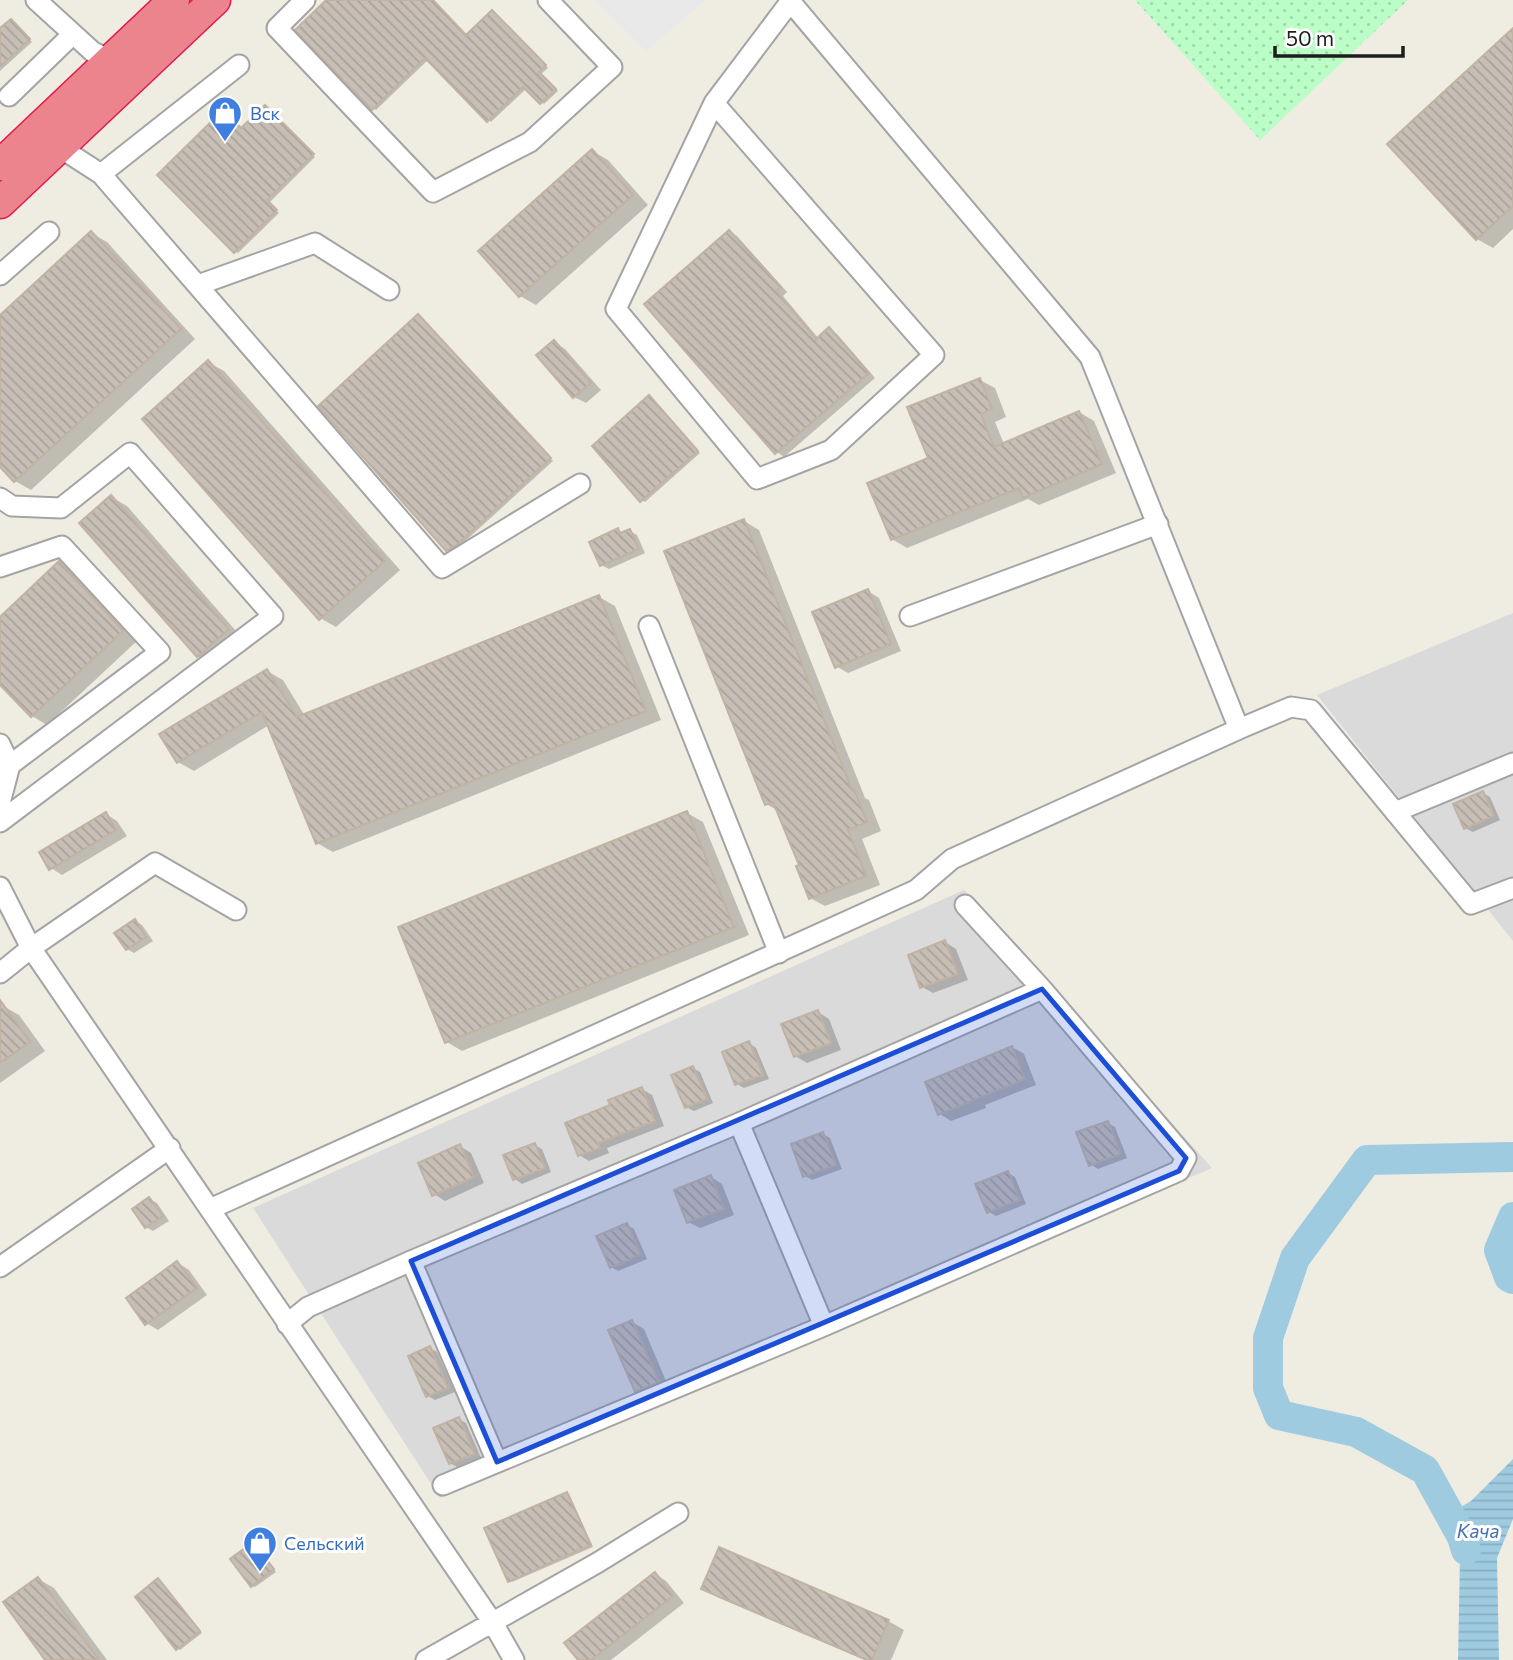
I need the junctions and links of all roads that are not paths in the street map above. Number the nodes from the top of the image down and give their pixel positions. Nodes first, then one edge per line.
1 (174, 0) edge
2 (215, 0) edge
3 (305, 0) edge
4 (548, 0) edge
5 (39, 1) edge
6 (789, 1) edge
7 (73, 34) junction
8 (111, 60) junction
9 (239, 65) dead end
10 (9, 96) dead end
11 (714, 103) junction
12 (59, 147) junction
13 (0, 165) edge
14 (100, 174) junction
15 (0, 203) edge
16 (49, 232) dead end
17 (0, 275) edge
18 (198, 285) junction
19 (389, 290) dead end
20 (580, 484) dead end
21 (0, 498) edge
22 (1158, 524) junction
23 (0, 567) edge
24 (910, 616) dead end
25 (649, 626) dead end
26 (1239, 729) junction
27 (0, 744) edge
28 (1513, 764) edge
29 (10, 765) junction
30 (0, 803) edge
31 (1395, 812) junction
32 (0, 822) edge
33 (0, 887) edge
34 (1513, 888) edge
35 (965, 905) dead end
36 (236, 910) dead end
37 (31, 948) junction
38 (779, 953) junction
39 (0, 973) edge
40 (1042, 989) junction
41 (739, 1123) junction
42 (170, 1148) junction
43 (210, 1209) junction
44 (411, 1261) junction
45 (0, 1267) edge
46 (287, 1324) junction
47 (824, 1326) junction
48 (497, 1462) junction
49 (443, 1485) dead end
50 (678, 1513) dead end
51 (494, 1623) junction
52 (426, 1660) edge
53 (514, 1660) edge

1 - 8 highway
2 - 12 highway
3 - 4 street
5 - 7 street
6 - 11 street
6 - 22 street
7 - 8 street
7 - 10 street
8 - 13 highway
9 - 14 street
11 - 11 street
12 - 14 street
12 - 15 highway
14 - 18 street
16 - 17 street
18 - 19 street
18 - 20 street
21 - 32 street
22 - 24 street
22 - 26 street
23 - 29 street
25 - 38 street
26 - 31 street
26 - 38 street
27 - 29 street
28 - 31 street
29 - 30 street
31 - 34 street
33 - 37 street
35 - 40 street
36 - 37 street
37 - 39 street
37 - 42 street
38 - 43 street
40 - 41 street
40 - 47 street
41 - 44 street
41 - 47 street
42 - 43 street
42 - 45 street
43 - 46 street
44 - 46 street
44 - 48 street
46 - 51 street
47 - 48 street
48 - 49 street
50 - 51 street
51 - 52 street
51 - 53 street

